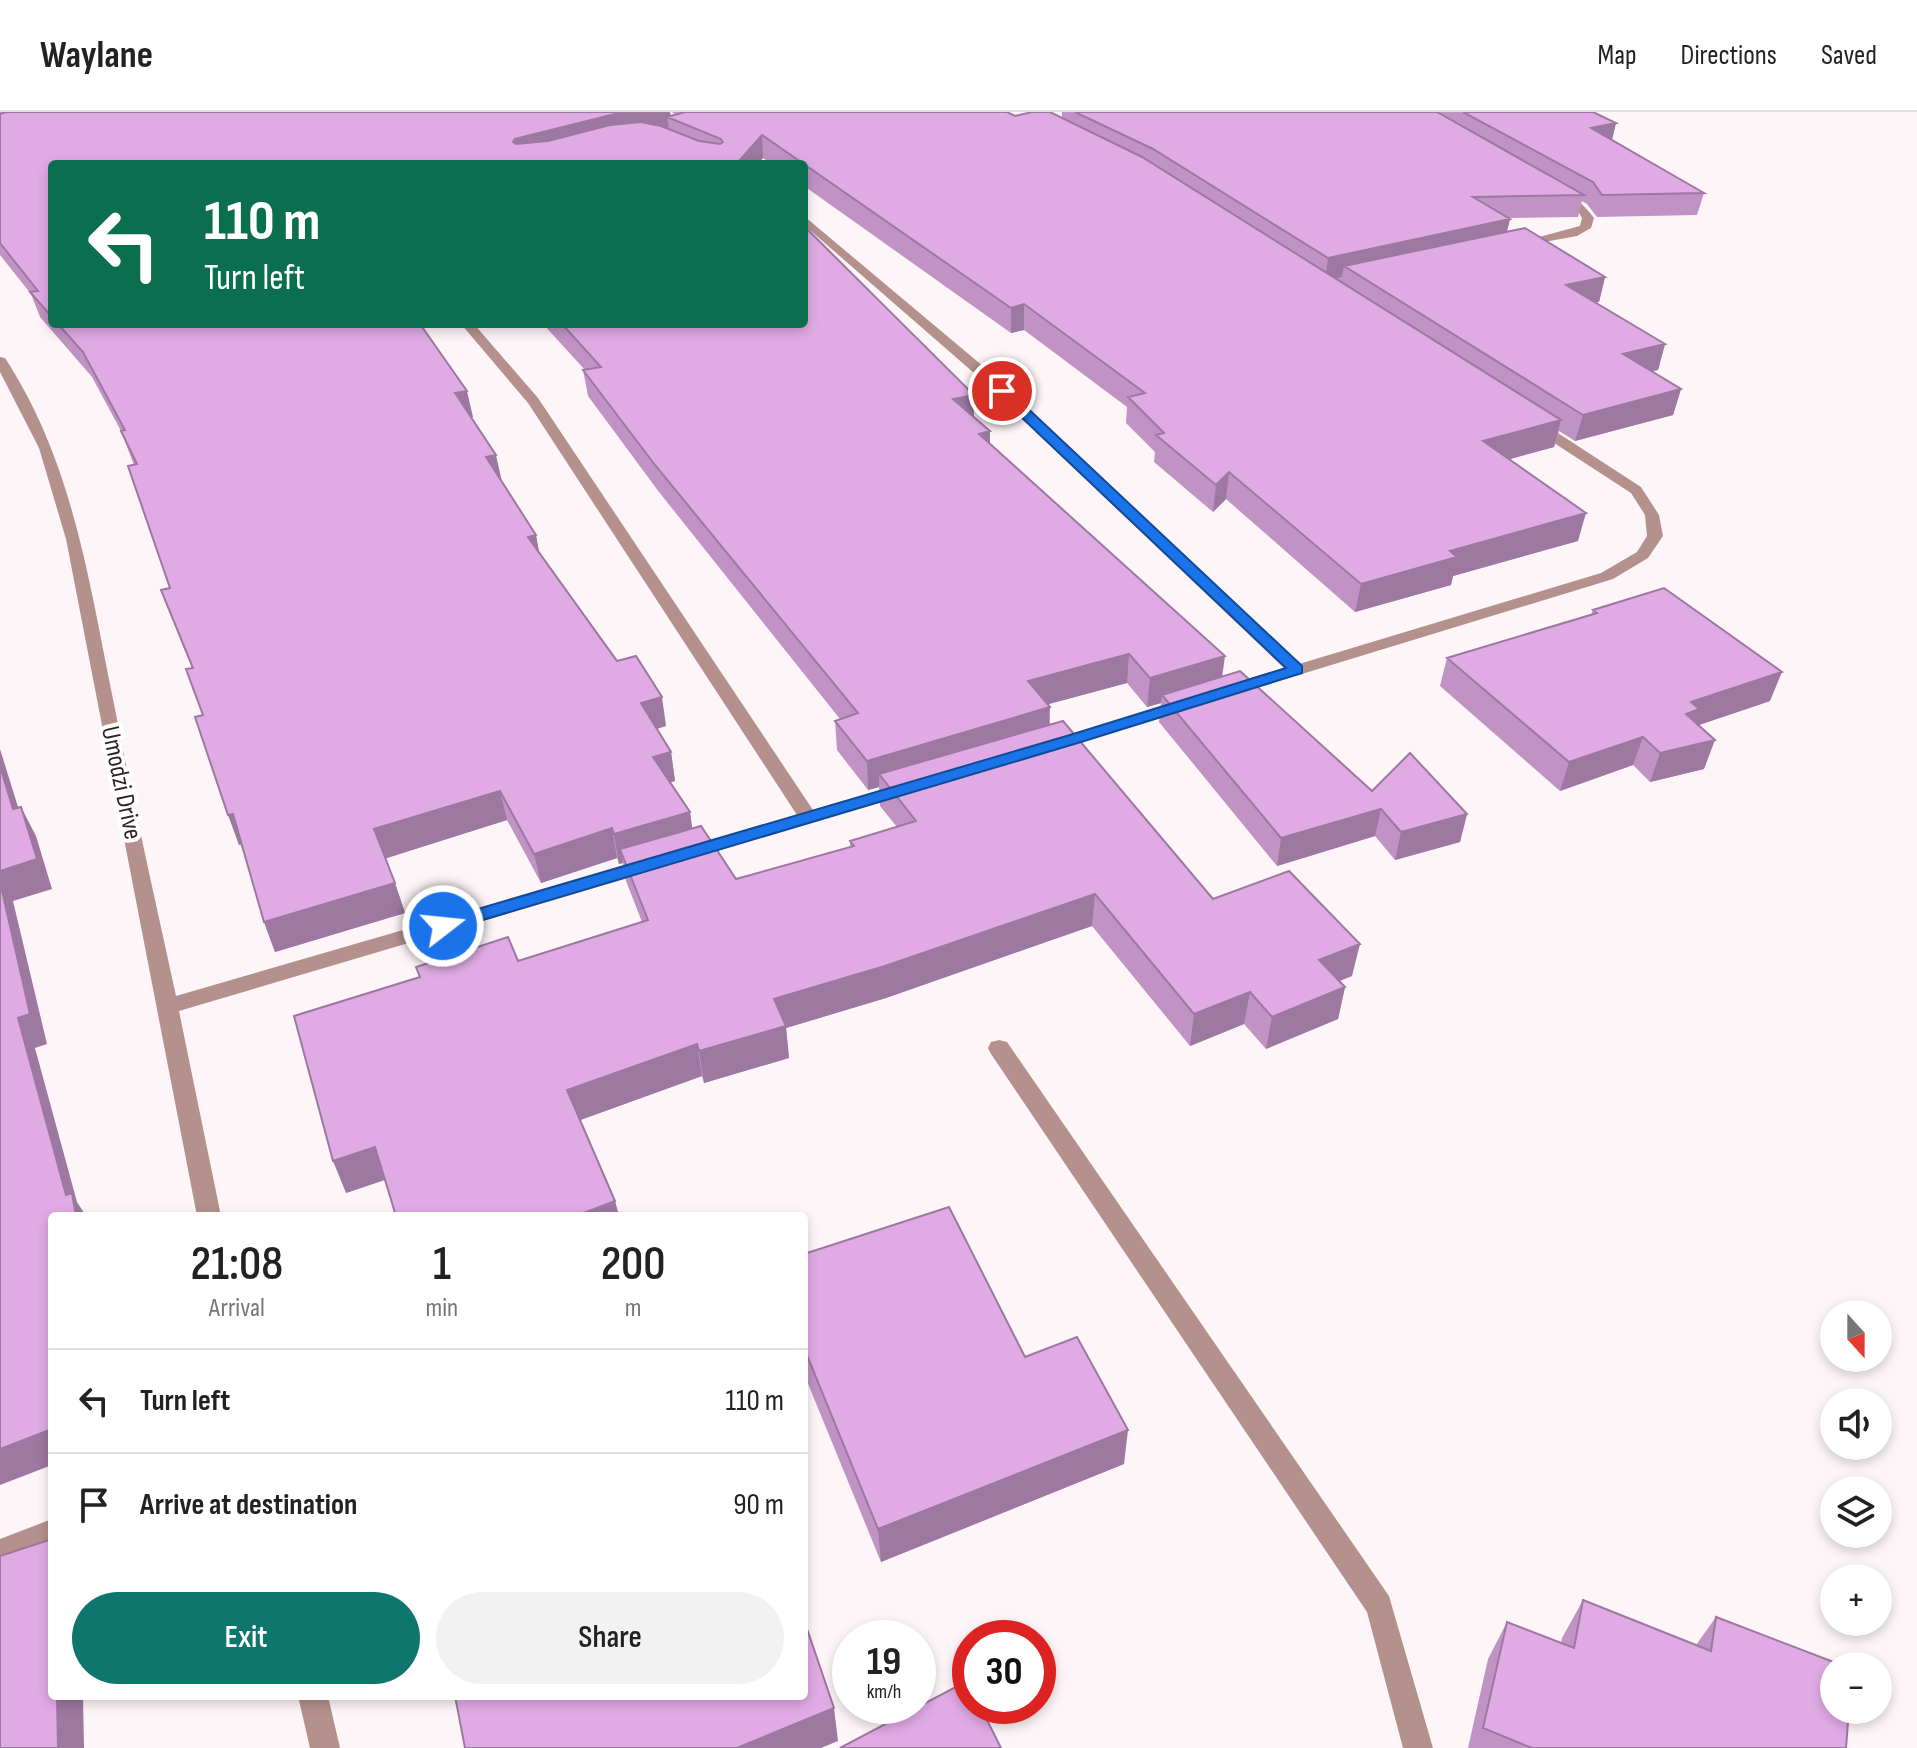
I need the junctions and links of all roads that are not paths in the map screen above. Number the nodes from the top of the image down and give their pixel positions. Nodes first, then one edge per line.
1 (1550, 190) edge
2 (808, 222) edge
3 (1514, 246) edge
4 (470, 328) edge
5 (0, 361) edge
6 (1518, 414) edge
7 (1296, 670) junction
8 (1031, 752) edge
9 (928, 782) edge
10 (809, 818) junction
11 (169, 1006) junction
12 (999, 1048) dead end
13 (208, 1212) edge
14 (48, 1534) edge
15 (0, 1552) edge
16 (314, 1700) edge
17 (325, 1748) edge
18 (1418, 1748) edge

1 - 3 street
2 - 7 street
4 - 10 street
5 - 11 street, Umodzi Drive
6 - 7 street
7 - 8 street
9 - 10 street
10 - 11 street
11 - 13 street, Umodzi Drive
12 - 18 street
14 - 15 street
16 - 17 street

